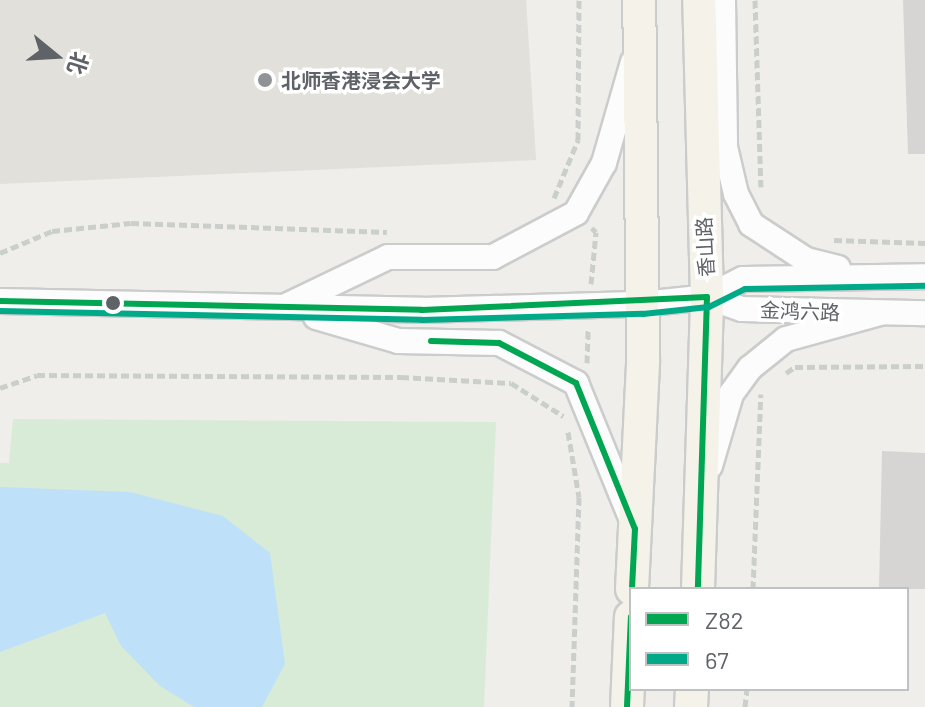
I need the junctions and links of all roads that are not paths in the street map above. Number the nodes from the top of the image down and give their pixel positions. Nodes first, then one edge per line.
1 (639, 0) edge
2 (699, 0) edge
3 (723, 0) edge
4 (640, 38) junction
5 (925, 276) edge
6 (880, 277) junction
7 (707, 297) junction
8 (0, 301) edge
9 (642, 304) junction
10 (283, 307) junction
11 (880, 313) junction
12 (925, 313) edge
13 (703, 487) junction
14 (635, 529) junction
15 (632, 587) edge
16 (698, 587) edge
17 (629, 662) edge
18 (627, 707) edge

1 - 4 main road
2 - 7 main road, 香山路
3 - 6 street
4 - 9 main road
4 - 10 street
5 - 6 street, 金鸿六路
6 - 7 street, 金鸿六路
7 - 9 street
7 - 11 street, 金鸿六路
7 - 13 main road, 香山路
8 - 10 street
9 - 10 street
9 - 14 main road
10 - 14 street
11 - 12 street, 金鸿六路
11 - 13 street
13 - 16 main road, 香山路
14 - 15 main road
17 - 18 main road

